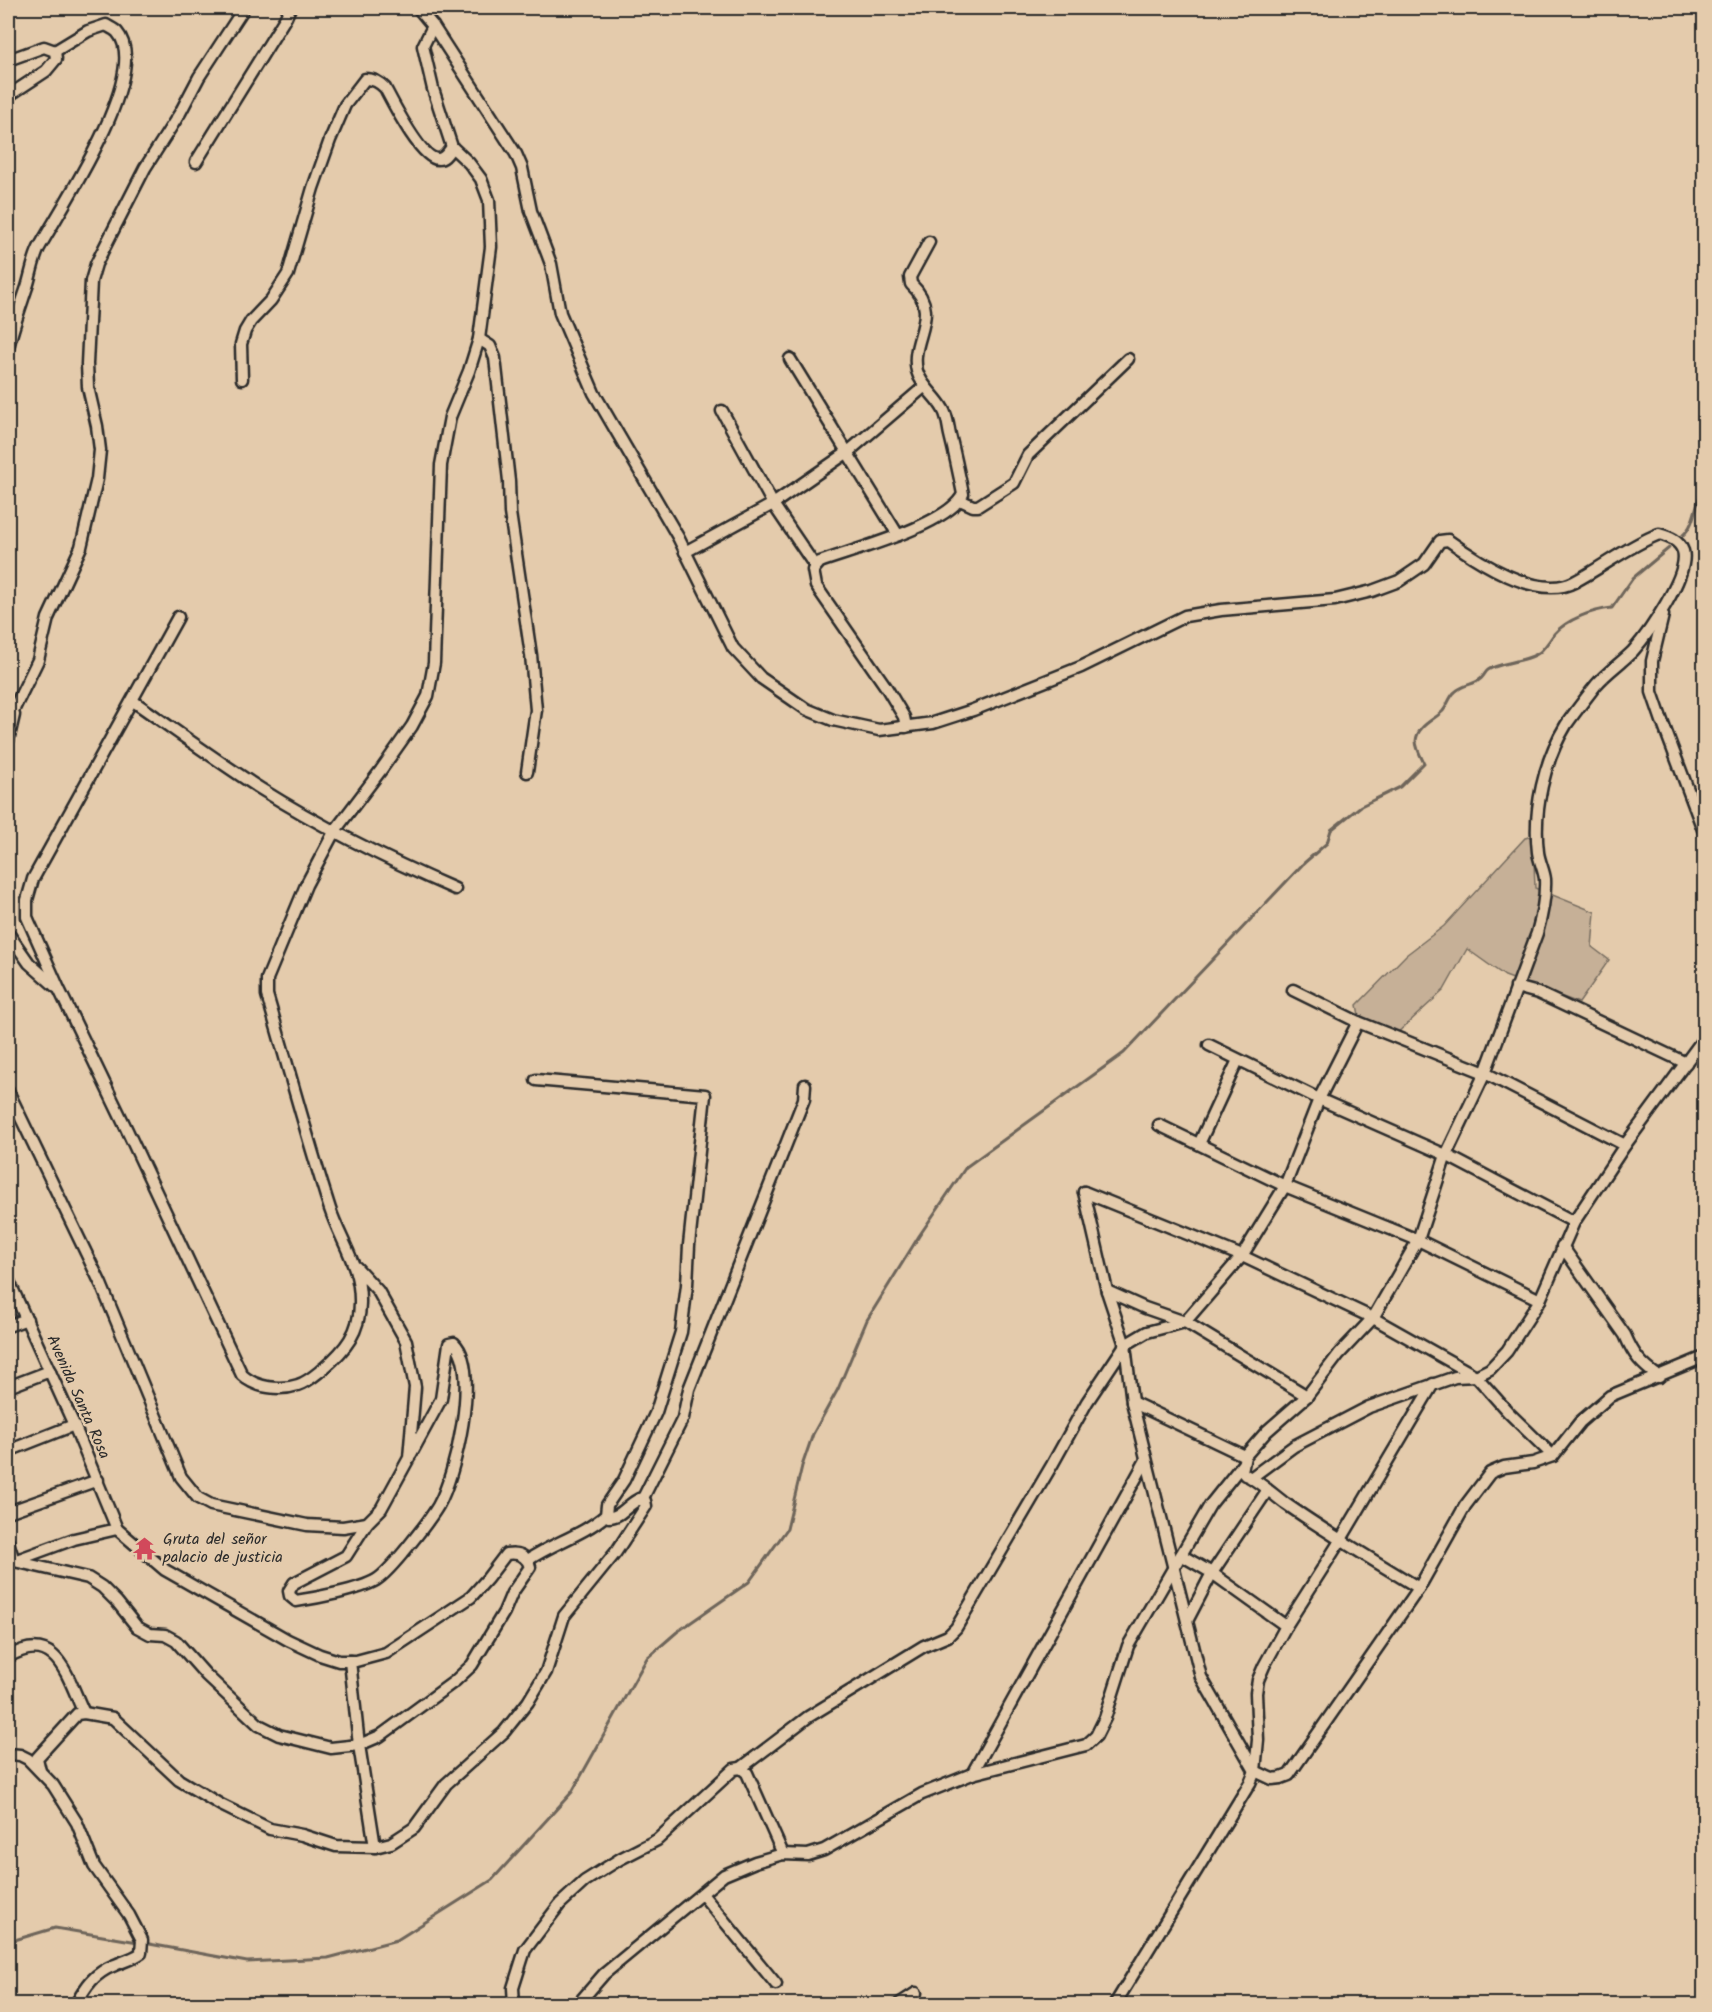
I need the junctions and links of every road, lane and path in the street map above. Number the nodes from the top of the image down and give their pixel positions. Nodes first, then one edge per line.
1 (244, 8) edge
2 (290, 8) edge
3 (418, 8) edge
4 (433, 26) junction
5 (55, 51) junction
6 (8, 60) edge
7 (8, 96) edge
8 (452, 147) junction
9 (196, 162) dead end
10 (929, 242) dead end
11 (479, 339) junction
12 (8, 348) edge
13 (790, 359) dead end
14 (1128, 359) dead end
15 (242, 380) dead end
16 (925, 386) junction
17 (722, 411) dead end
18 (848, 452) junction
19 (960, 500) junction
20 (773, 504) junction
21 (898, 536) junction
22 (685, 552) junction
23 (815, 566) junction
24 (1664, 608) junction
25 (178, 617) dead end
26 (133, 701) junction
27 (16, 708) junction
28 (8, 722) edge
29 (906, 727) junction
30 (8, 741) edge
31 (527, 772) dead end
32 (334, 832) junction
33 (1704, 832) edge
34 (455, 889) dead end
35 (8, 933) edge
36 (1516, 987) junction
37 (58, 989) junction
38 (1293, 990) dead end
39 (1358, 1022) junction
40 (1704, 1038) edge
41 (1209, 1045) dead end
42 (1238, 1060) junction
43 (1686, 1063) junction
44 (1485, 1073) junction
45 (536, 1080) dead end
46 (805, 1085) dead end
47 (8, 1091) edge
48 (1319, 1099) junction
49 (1159, 1125) dead end
50 (1199, 1144) junction
51 (1625, 1145) junction
52 (1446, 1155) junction
53 (1285, 1186) junction
54 (1574, 1222) junction
55 (1418, 1240) junction
56 (1562, 1246) junction
57 (1242, 1256) junction
58 (356, 1267) junction
59 (8, 1279) edge
60 (1107, 1291) junction
61 (1540, 1300) junction
62 (1373, 1318) junction
63 (27, 1319) junction
64 (1185, 1322) junction
65 (8, 1326) edge
66 (1125, 1345) junction
67 (1704, 1357) edge
68 (50, 1371) junction
69 (1476, 1376) junction
70 (1659, 1377) junction
71 (1433, 1384) junction
72 (8, 1387) edge
73 (1307, 1396) junction
74 (1132, 1402) junction
75 (74, 1425) junction
76 (8, 1451) edge
77 (1553, 1456) junction
78 (409, 1458) junction
79 (1146, 1460) junction
80 (1244, 1461) junction
81 (1252, 1477) junction
82 (98, 1480) junction
83 (1267, 1491) junction
84 (643, 1498) junction
85 (8, 1512) edge
86 (606, 1515) junction
87 (367, 1523) junction
88 (117, 1529) junction
89 (1340, 1541) junction
90 (8, 1542) edge
91 (1181, 1555) junction
92 (528, 1560) junction
93 (11, 1563) edge
94 (1173, 1568) junction
95 (1212, 1573) junction
96 (1419, 1588) junction
97 (1186, 1621) junction
98 (1286, 1626) junction
99 (8, 1657) edge
100 (350, 1661) junction
101 (84, 1713) junction
102 (359, 1745) junction
103 (8, 1754) edge
104 (741, 1768) junction
105 (40, 1771) junction
106 (1255, 1771) junction
107 (972, 1774) junction
108 (375, 1847) junction
109 (783, 1854) junction
110 (702, 1894) junction
111 (776, 1984) dead end
112 (916, 1993) dead end
113 (76, 2004) edge
114 (514, 2004) edge
115 (578, 2004) edge
116 (899, 2004) edge
117 (1115, 2004) edge

1 - 27 street
2 - 9 street
3 - 4 street
4 - 8 street
4 - 22 street
5 - 6 street
5 - 7 street
5 - 12 street
8 - 11 street
8 - 15 street
10 - 16 street
11 - 31 street
11 - 32 street
13 - 18 street
14 - 19 street
16 - 18 street
16 - 19 street
17 - 20 street
18 - 20 street
18 - 21 street
19 - 21 street
20 - 22 street
20 - 23 street
21 - 23 street
22 - 29 street
23 - 29 street
24 - 29 street
24 - 33 street
24 - 36 street
25 - 26 street
26 - 32 street
26 - 37 street
27 - 28 street
27 - 30 street
32 - 34 street
32 - 58 street
35 - 37 street
36 - 43 street
36 - 44 street
37 - 58 street
38 - 39 street
39 - 44 street
39 - 48 street
40 - 43 street
41 - 42 street
42 - 48 street
42 - 50 street
43 - 51 street
44 - 51 street
44 - 52 street
45 - 86 street
46 - 84 street
47 - 87 street
48 - 52 street
48 - 53 street
49 - 50 street
50 - 53 street
51 - 54 street
52 - 54 street
52 - 55 street
53 - 55 street
53 - 57 street
54 - 56 street
55 - 61 street
55 - 62 street
56 - 61 street
56 - 70 street
57 - 60 street
57 - 62 street
57 - 64 street
58 - 78 street
59 - 63 street, Avenida Santa Rosa
60 - 64 street
60 - 66 street
61 - 69 street
62 - 69 street
62 - 73 street
63 - 65 street
63 - 68 street, Avenida Santa Rosa
64 - 66 street
64 - 73 street
66 - 74 street
66 - 104 street
67 - 70 street
68 - 72 street
68 - 75 street, Avenida Santa Rosa
69 - 71 street
69 - 77 street
70 - 77 street
71 - 81 street
71 - 89 street
73 - 80 street
74 - 79 street
74 - 80 street
75 - 76 street
75 - 82 street, Avenida Santa Rosa
77 - 96 street
78 - 87 street
78 - 87 street
79 - 94 street
79 - 107 street
80 - 81 street
80 - 91 street
81 - 83 street
82 - 85 street
82 - 88 street, Avenida Santa Rosa
83 - 89 street
83 - 95 street
84 - 86 street
84 - 108 street
86 - 92 street
88 - 93 street
88 - 100 street
89 - 96 street
89 - 98 street
90 - 93 street
91 - 94 street
91 - 95 street
92 - 100 street
92 - 102 street
93 - 102 street
94 - 97 street
94 - 107 street
95 - 97 street
95 - 98 street
96 - 106 street
97 - 106 street
98 - 106 street
99 - 101 street
100 - 102 street
101 - 105 street
101 - 108 street
102 - 108 street
103 - 105 street
104 - 109 street
104 - 114 street
105 - 113 street
106 - 117 street
107 - 109 street
109 - 110 street
110 - 111 street
110 - 115 street
112 - 116 street

